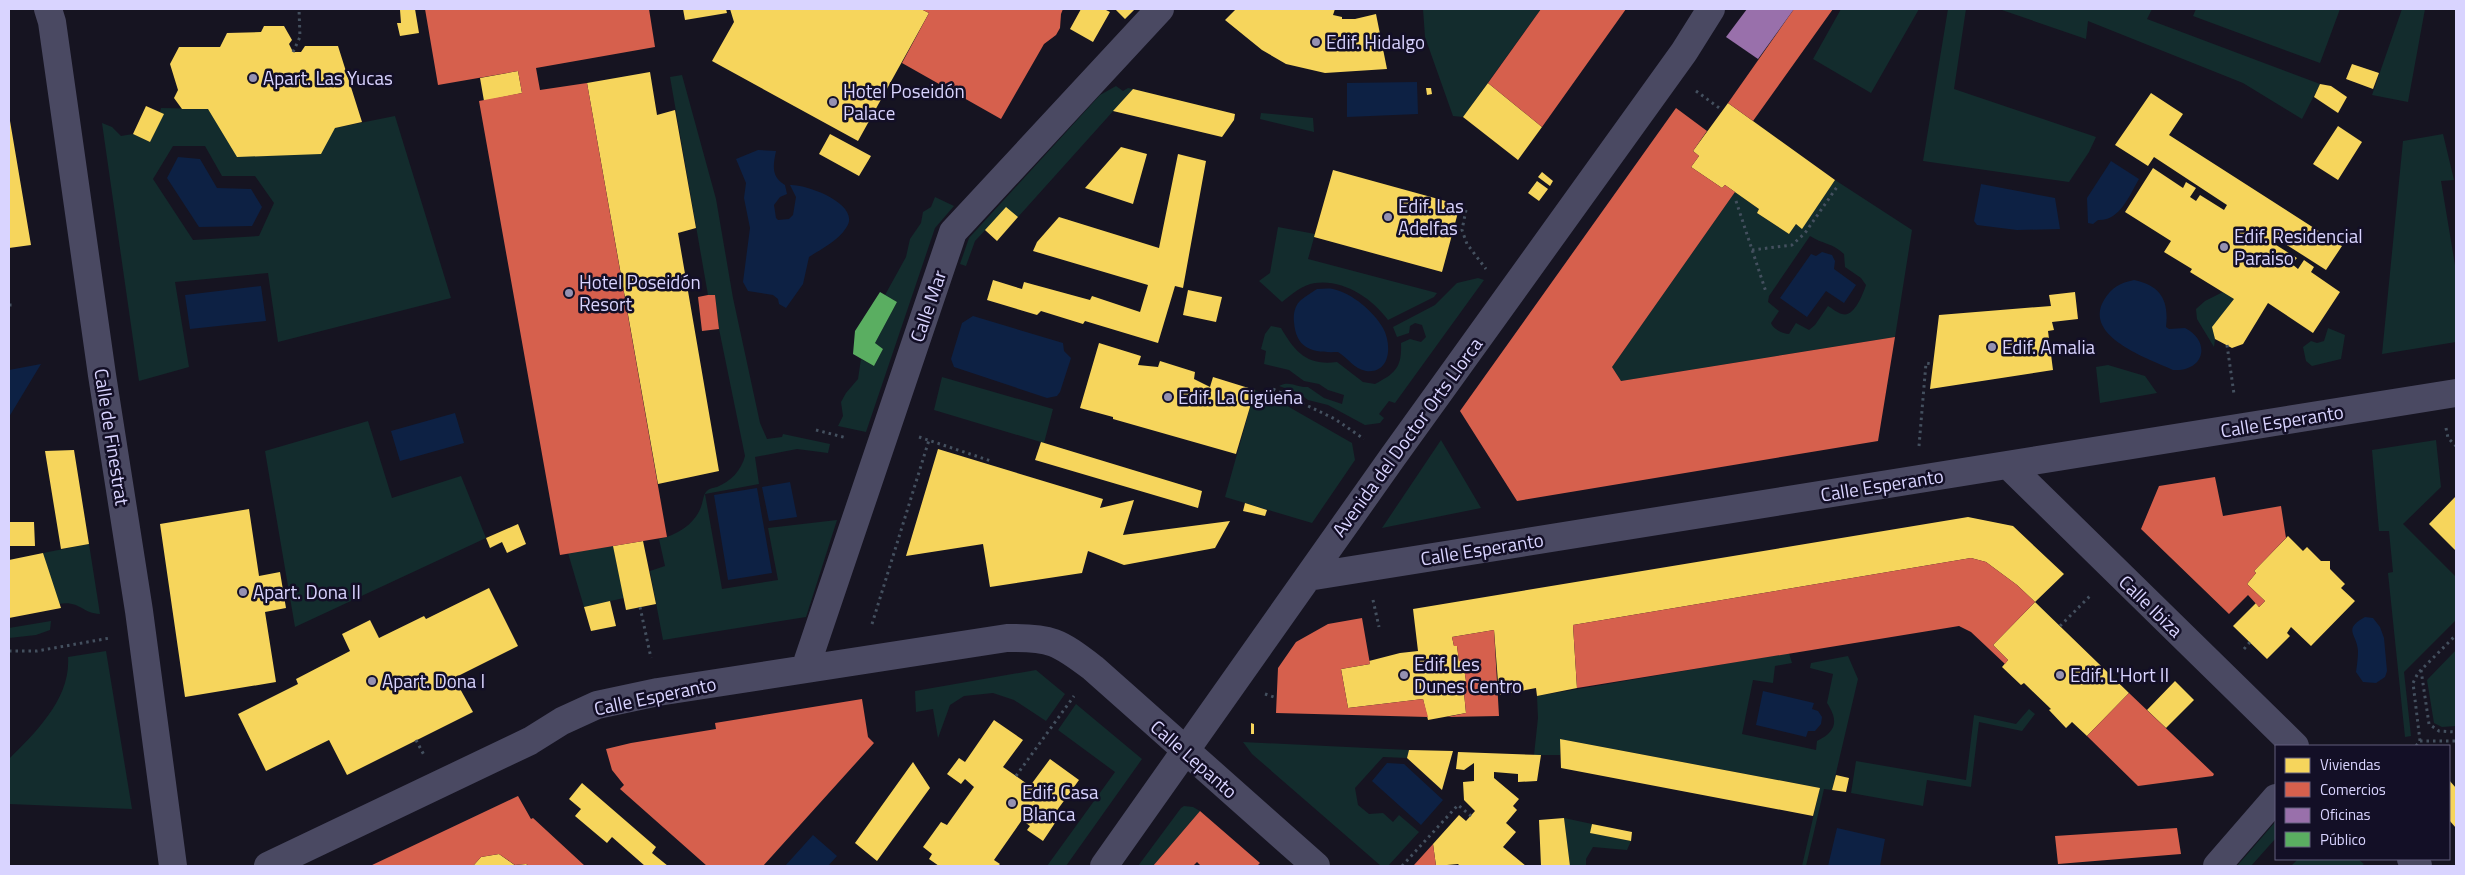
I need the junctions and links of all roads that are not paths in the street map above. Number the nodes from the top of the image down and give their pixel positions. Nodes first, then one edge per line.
1 (48, 9) edge
2 (1160, 9) edge
3 (1711, 9) edge
4 (2456, 393) edge
5 (2008, 465) junction
6 (1308, 577) junction
7 (1072, 652) joint
8 (806, 669) junction
9 (2294, 745) edge
10 (1186, 750) junction
11 (2275, 799) edge
12 (174, 866) edge
13 (268, 866) edge
14 (1104, 866) edge
15 (1316, 866) edge
16 (2217, 866) edge

1 - 12 street, Calle de Finestrat
2 - 8 street, Calle Mar
3 - 6 street, Avenida del Doctor Orts Llorca
4 - 5 street, Calle Esperanto
5 - 6 street, Calle Esperanto
5 - 9 street, Calle Ibiza
6 - 10 street, Avenida del Doctor Orts Llorca
7 - 8 street, Calle Esperanto
7 - 10 street, Calle Lepanto
8 - 13 street, Calle Esperanto
10 - 14 street, Avenida del Doctor Orts Llorca
10 - 15 street, Calle Lepanto
11 - 16 street

